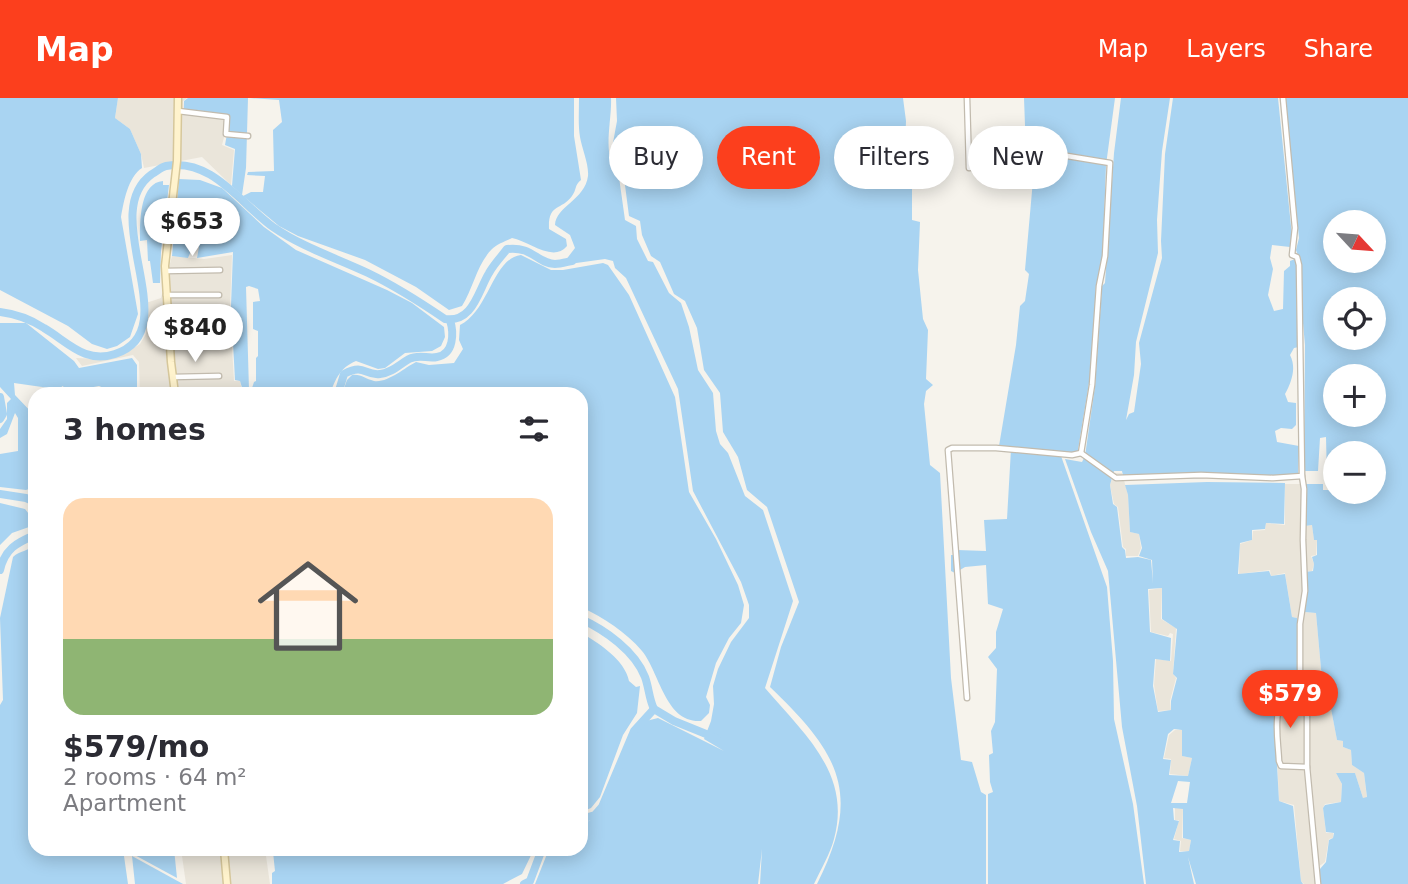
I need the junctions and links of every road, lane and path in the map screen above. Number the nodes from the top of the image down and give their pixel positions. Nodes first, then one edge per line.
1 (178, 98) edge
2 (967, 98) edge
3 (1283, 98) edge
4 (178, 111) junction
5 (248, 136) dead end
6 (220, 270) dead end
7 (165, 271) junction
8 (166, 295) junction
9 (219, 295) dead end
10 (220, 342) dead end
11 (169, 343) junction
12 (219, 376) dead end
13 (173, 377) junction
14 (174, 387) edge
15 (1083, 455) junction
16 (1302, 477) junction
17 (1301, 686) junction
18 (967, 698) dead end
19 (1307, 767) junction
20 (225, 856) edge
21 (227, 884) edge
22 (1318, 884) edge

1 - 4 street
2 - 15 street
3 - 16 street
4 - 5 street
4 - 7 street
6 - 7 street
7 - 8 street
8 - 9 street
8 - 11 street
10 - 11 street
11 - 13 street
12 - 13 street
13 - 14 street
15 - 16 street
15 - 18 street
16 - 17 street
17 - 19 street
17 - 19 street
19 - 22 street
20 - 21 street

